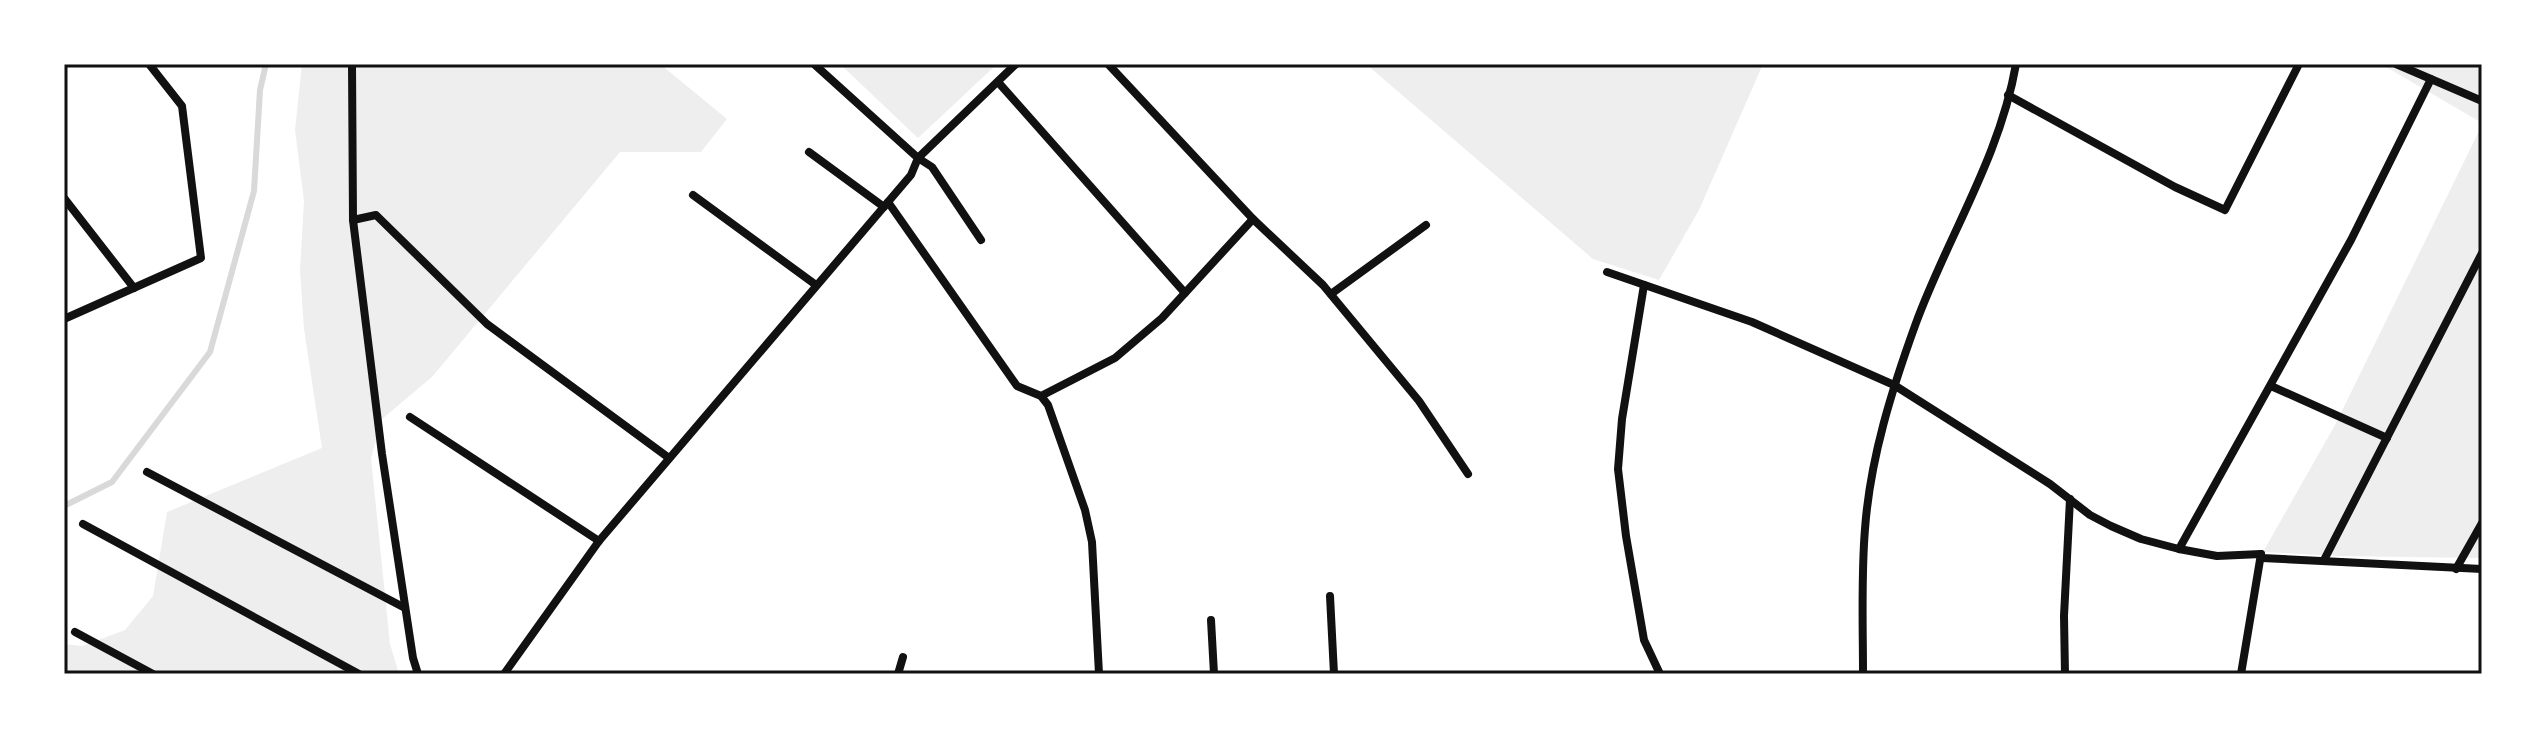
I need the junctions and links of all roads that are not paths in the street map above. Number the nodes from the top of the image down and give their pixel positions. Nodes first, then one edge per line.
1 (149, 64) edge
2 (352, 64) edge
3 (814, 64) edge
4 (1016, 64) edge
5 (1108, 64) edge
6 (2016, 64) edge
7 (2299, 64) edge
8 (2396, 64) edge
9 (2431, 79) junction
10 (998, 82) junction
11 (2008, 95) junction
12 (2482, 101) edge
13 (809, 152) dead end
14 (918, 158) junction
15 (693, 195) dead end
16 (64, 198) edge
17 (886, 204) junction
18 (1253, 219) junction
19 (353, 220) junction
20 (1426, 225) dead end
21 (981, 240) dead end
22 (2482, 253) edge
23 (1607, 272) dead end
24 (816, 285) junction
25 (1644, 285) junction
26 (134, 288) junction
27 (1185, 293) junction
28 (1331, 294) junction
29 (64, 319) edge
30 (1894, 385) junction
31 (2271, 386) junction
32 (1041, 396) junction
33 (410, 417) dead end
34 (2387, 438) junction
35 (669, 458) junction
36 (147, 472) dead end
37 (1468, 474) dead end
38 (2070, 499) junction
39 (2482, 523) edge
40 (83, 524) dead end
41 (599, 541) junction
42 (2179, 549) junction
43 (2261, 554) junction
44 (2324, 560) junction
45 (2456, 569) junction
46 (2482, 569) edge
47 (1330, 596) dead end
48 (405, 608) junction
49 (1211, 620) dead end
50 (75, 632) dead end
51 (903, 657) dead end
52 (153, 674) edge
53 (359, 674) edge
54 (418, 674) edge
55 (504, 674) edge
56 (898, 674) edge
57 (1099, 674) edge
58 (1214, 674) edge
59 (1334, 674) edge
60 (1660, 674) edge
61 (1863, 674) edge
62 (2065, 674) edge
63 (2241, 674) edge

1 - 26 street
2 - 19 street
3 - 14 street
4 - 10 street
5 - 18 street
6 - 11 street
7 - 11 street
8 - 9 street
9 - 12 street
9 - 31 street
10 - 14 street
10 - 27 street
11 - 30 street
13 - 17 street
14 - 17 street
14 - 21 street
15 - 24 street
16 - 26 street
17 - 24 street
17 - 32 street
18 - 27 street
18 - 28 street
19 - 35 street
19 - 48 street
20 - 28 street
22 - 34 street
23 - 25 street
24 - 35 street
25 - 30 street
25 - 60 street
26 - 29 street
27 - 32 street
28 - 37 street
30 - 38 street
30 - 61 street
31 - 34 street
31 - 42 street
32 - 57 street
33 - 41 street
34 - 44 street
35 - 41 street
36 - 48 street
38 - 42 street
38 - 62 street
39 - 45 street
40 - 53 street
41 - 55 street
42 - 43 street
43 - 44 street
43 - 63 street
44 - 45 street
45 - 46 street
47 - 59 street
48 - 54 street
49 - 58 street
50 - 52 street
51 - 56 street

